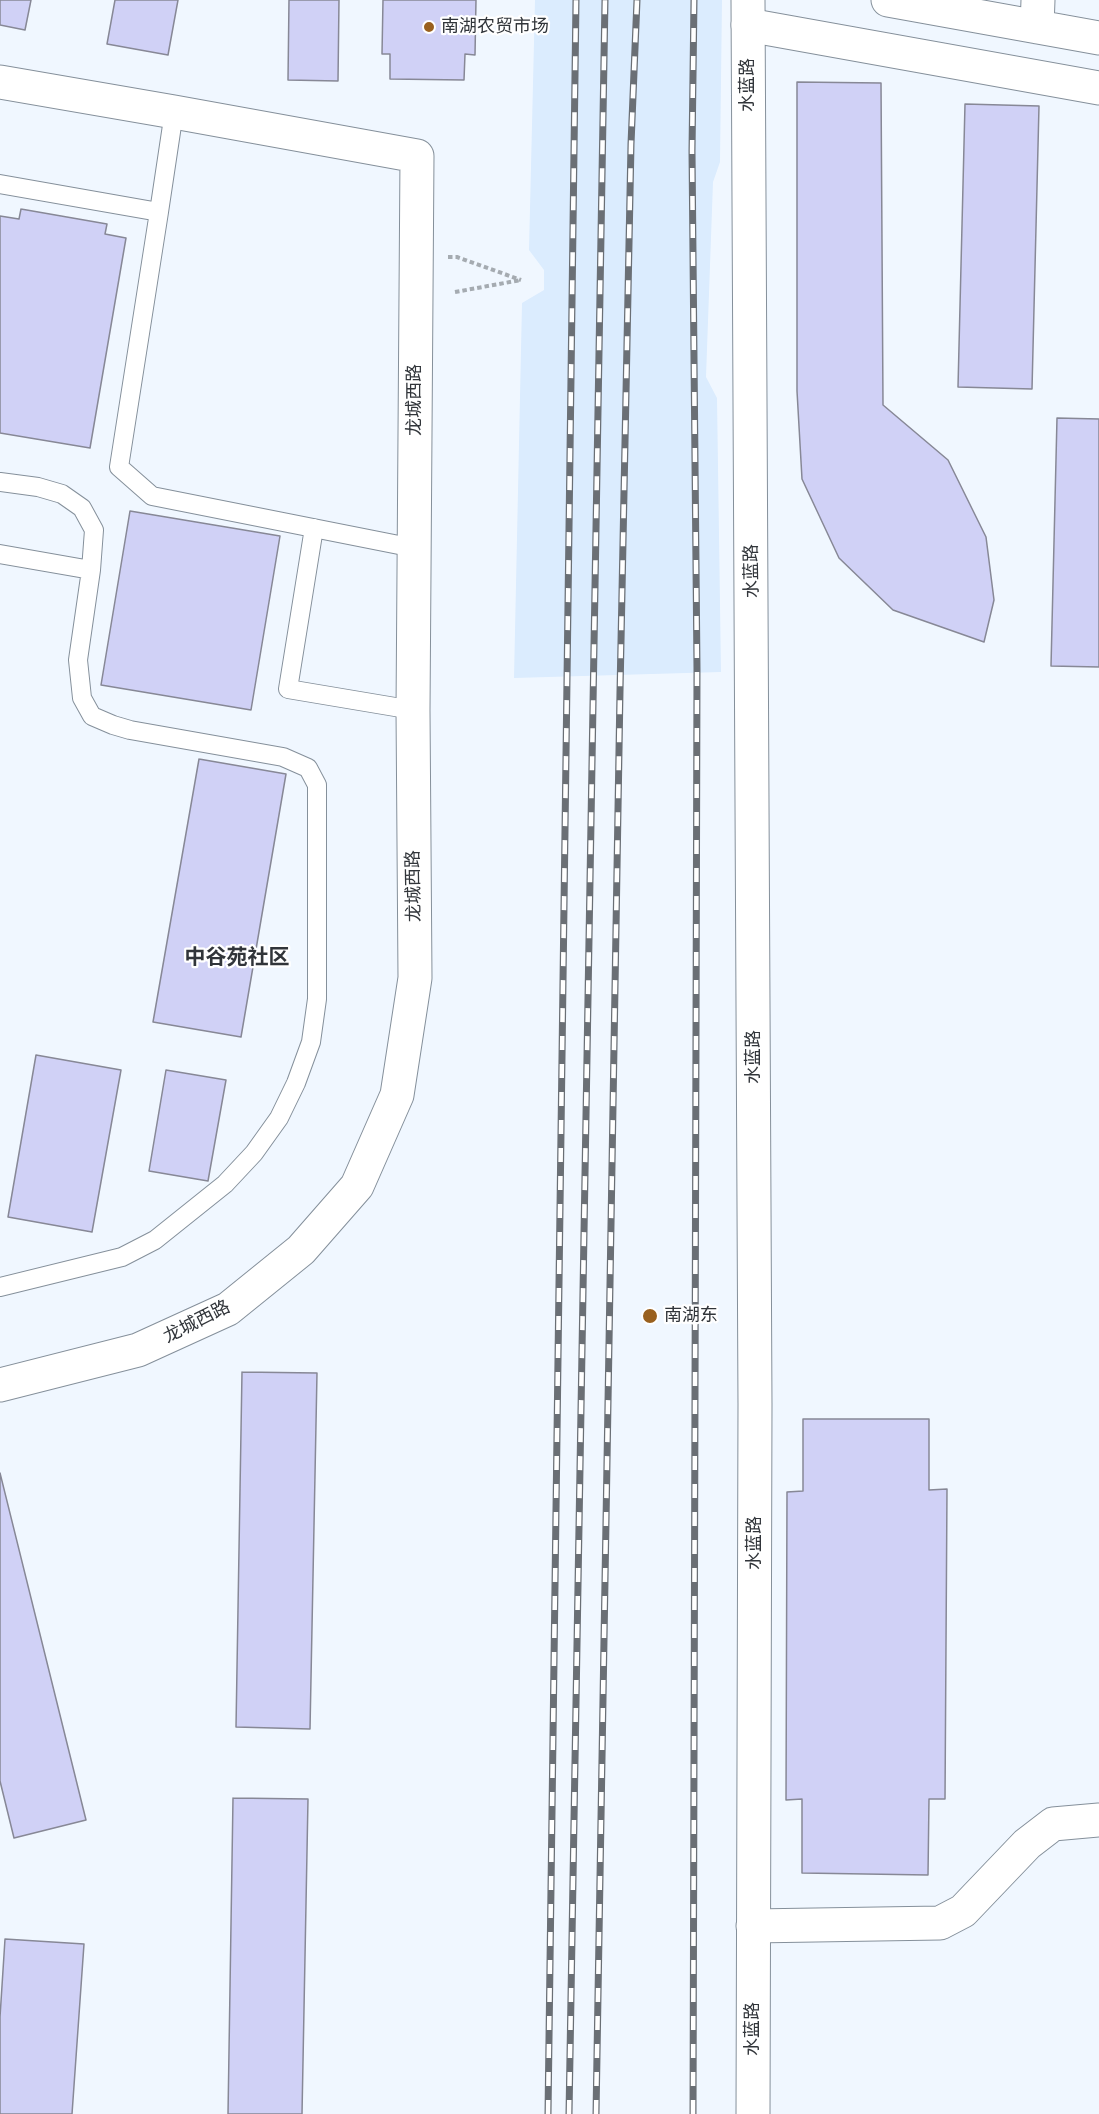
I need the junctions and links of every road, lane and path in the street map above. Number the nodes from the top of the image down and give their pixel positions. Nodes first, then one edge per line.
1 (888, 0) edge
2 (748, 12) edge
3 (1038, 14) edge
4 (1099, 38) edge
5 (0, 82) edge
6 (1099, 88) edge
7 (174, 112) junction
8 (0, 184) edge
9 (159, 212) junction
10 (457, 257) dead end
11 (455, 292) dead end
12 (0, 482) edge
13 (314, 528) junction
14 (414, 548) junction
15 (0, 554) edge
16 (92, 570) junction
17 (413, 710) junction
18 (0, 1287) edge
19 (0, 1385) edge
20 (1099, 1820) edge
21 (753, 1926) junction
22 (753, 2114) edge

1 - 3 street
2 - 6 street
2 - 21 street, 水蓝路
3 - 4 street
5 - 7 street
7 - 9 lane
7 - 14 street, 龙城西路
8 - 9 lane
9 - 13 lane
10 - 11 path
12 - 16 lane
13 - 14 lane
13 - 17 lane
14 - 17 street, 龙城西路
15 - 16 lane
16 - 18 lane
17 - 19 street, 龙城西路
20 - 21 street
21 - 22 street, 水蓝路

